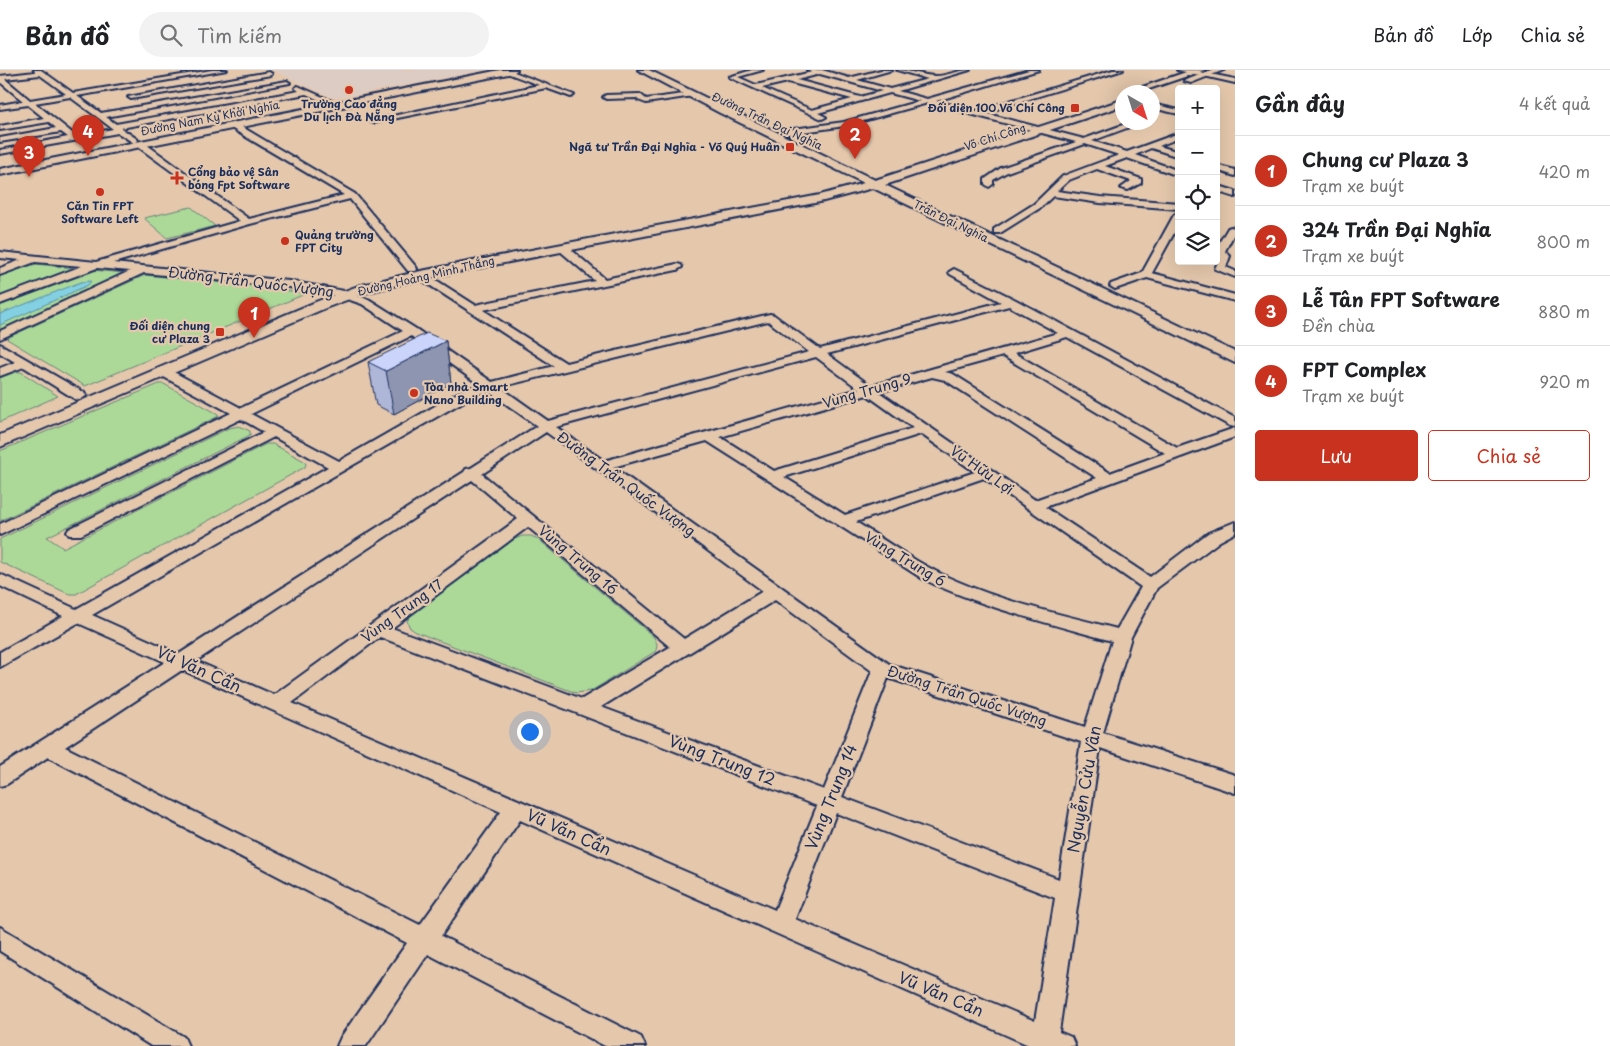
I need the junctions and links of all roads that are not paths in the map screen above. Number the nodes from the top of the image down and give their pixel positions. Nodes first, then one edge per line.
1 (224, 70) edge
2 (261, 70) edge
3 (505, 70) edge
4 (642, 70) edge
5 (660, 70) edge
6 (760, 70) edge
7 (810, 70) edge
8 (829, 70) edge
9 (889, 70) edge
10 (900, 70) edge
11 (947, 70) edge
12 (1036, 70) edge
13 (1120, 70) edge
14 (1180, 70) edge
15 (1220, 70) edge
16 (38, 71) edge
17 (962, 71) edge
18 (819, 72) junction
19 (1200, 73) edge
20 (270, 74) junction
21 (1, 78) edge
22 (936, 79) junction
23 (789, 80) junction
24 (848, 80) junction
25 (1235, 81) edge
26 (287, 83) junction
27 (1157, 85) edge
28 (11, 86) junction
29 (546, 86) junction
30 (756, 87) junction
31 (0, 88) edge
32 (117, 88) junction
33 (973, 88) junction
34 (825, 90) junction
35 (1160, 90) edge
36 (889, 91) junction
37 (306, 92) junction
38 (20, 94) junction
39 (690, 94) junction
40 (809, 94) dead end
41 (71, 95) junction
42 (572, 95) dead end
43 (7, 96) dead end
44 (801, 96) dead end
45 (606, 97) dead end
46 (132, 98) junction
47 (1115, 98) edge
48 (860, 99) junction
49 (784, 100) junction
50 (925, 101) junction
51 (30, 102) junction
52 (333, 104) junction
53 (1115, 106) edge
54 (0, 107) edge
55 (146, 108) junction
56 (738, 108) junction
57 (1160, 108) edge
58 (41, 110) junction
59 (723, 111) junction
60 (1175, 111) edge
61 (1175, 111) edge
62 (812, 112) junction
63 (24, 113) dead end
64 (974, 114) junction
65 (98, 116) junction
66 (1160, 116) edge
67 (163, 118) junction
68 (51, 119) junction
69 (374, 121) dead end
70 (840, 124) junction
71 (234, 126) junction
72 (1026, 127) junction
73 (0, 128) edge
74 (63, 129) junction
75 (116, 129) junction
76 (1118, 130) edge
77 (789, 132) junction
78 (1042, 132) junction
79 (1175, 137) edge
80 (75, 139) junction
81 (0, 140) edge
82 (1086, 142) junction
83 (137, 143) junction
84 (1152, 146) junction
85 (0, 152) edge
86 (1175, 153) edge
87 (1128, 155) junction
88 (1097, 166) junction
89 (0, 168) edge
90 (842, 168) junction
91 (1220, 168) edge
92 (1166, 169) junction
93 (0, 172) edge
94 (1175, 172) edge
95 (1235, 173) edge
96 (1175, 178) edge
97 (883, 179) junction
98 (989, 184) dead end
99 (834, 188) junction
100 (1125, 188) dead end
101 (1220, 189) edge
102 (1052, 194) junction
103 (1235, 194) edge
104 (352, 196) junction
105 (820, 198) junction
106 (912, 203) junction
107 (1175, 206) edge
108 (1177, 220) edge
109 (248, 222) junction
110 (1230, 230) edge
111 (997, 231) junction
112 (559, 245) junction
113 (0, 255) edge
114 (36, 259) junction
115 (1224, 261) junction
116 (1235, 263) edge
117 (95, 265) junction
118 (677, 267) dead end
119 (143, 269) junction
120 (0, 272) edge
121 (416, 272) junction
122 (954, 272) dead end
123 (1146, 274) junction
124 (1235, 274) edge
125 (603, 282) junction
126 (1115, 286) junction
127 (339, 293) junction
128 (1235, 298) edge
129 (0, 301) edge
130 (1012, 302) junction
131 (1158, 308) junction
132 (473, 309) junction
133 (1142, 312) junction
134 (770, 317) joint
135 (412, 332) junction
136 (1070, 333) junction
137 (0, 335) edge
138 (1235, 344) edge
139 (0, 348) edge
140 (1003, 351) junction
141 (817, 353) junction
142 (1235, 358) edge
143 (24, 363) junction
144 (563, 367) junction
145 (158, 369) junction
146 (0, 372) edge
147 (930, 373) junction
148 (488, 386) junction
149 (870, 390) junction
150 (80, 396) junction
151 (241, 414) junction
152 (1235, 423) edge
153 (546, 426) junction
154 (924, 429) junction
155 (0, 430) edge
156 (274, 432) junction
157 (1235, 432) edge
158 (709, 436) junction
159 (0, 442) edge
160 (1177, 454) junction
161 (338, 466) junction
162 (602, 466) junction
163 (471, 472) junction
164 (986, 473) junction
165 (772, 476) junction
166 (1109, 479) junction
167 (1033, 506) junction
168 (529, 519) junction
169 (842, 521) junction
170 (1235, 527) edge
171 (0, 530) edge
172 (75, 532) dead end
173 (0, 579) edge
174 (1150, 585) junction
175 (776, 592) junction
176 (77, 616) junction
177 (377, 629) junction
178 (1122, 637) junction
179 (683, 648) junction
180 (0, 660) edge
181 (180, 660) junction
182 (882, 669) junction
183 (276, 704) junction
184 (585, 707) junction
185 (1092, 736) junction
186 (47, 747) junction
187 (0, 778) edge
188 (1235, 784) edge
189 (830, 802) junction
190 (515, 809) junction
191 (1066, 892) junction
192 (781, 924) junction
193 (0, 938) edge
194 (424, 940) junction
195 (1050, 1044) edge
196 (175, 1046) edge
197 (350, 1046) edge
198 (632, 1046) edge

1 - 32 street
2 - 20 street
3 - 29 street
3 - 52 main road, Đường Nam Kỳ Khởi Nghĩa
4 - 39 main road, Trần Đại Nghĩa
5 - 56 main road, Đường Trần Đại Nghĩa
6 - 30 street
7 - 18 street
8 - 18 street
9 - 24 street
10 - 22 street
11 - 17 street
12 - 33 street
13 - 64 street
14 - 19 street
15 - 19 main road
16 - 21 street
16 - 41 street
17 - 22 street
18 - 23 street
18 - 24 street
19 - 25 street
19 - 27 main road
19 - 35 main road
20 - 26 street
20 - 46 street
21 - 28 street
22 - 33 street
22 - 36 street
23 - 30 street
23 - 34 street
24 - 36 street
26 - 37 street
26 - 55 street
28 - 31 street
28 - 38 street
29 - 42 street
29 - 69 street
30 - 49 street
32 - 41 street
32 - 46 street
33 - 50 street
34 - 40 street
34 - 48 street
36 - 48 street
36 - 50 street
37 - 52 street
37 - 67 street
38 - 43 street
38 - 51 street
39 - 45 street
39 - 59 main road, Trần Đại Nghĩa
41 - 51 street
41 - 65 street
44 - 49 street
46 - 55 street
47 - 72 main road, Võ Chí Công
48 - 62 street
49 - 62 street
50 - 64 street
50 - 70 street
51 - 54 street
51 - 58 street
52 - 71 main road, Đường Nam Kỳ Khởi Nghĩa
52 - 83 main road
53 - 78 main road, Võ Chí Công
55 - 65 street
55 - 67 street
56 - 59 main road
56 - 77 main road, Đường Trần Đại Nghĩa
57 - 60 street
58 - 63 street
58 - 68 street
59 - 90 main road, Trần Đại Nghĩa
61 - 66 street
62 - 70 street
64 - 72 street
65 - 75 street
67 - 75 street
68 - 73 street
68 - 74 street
70 - 77 street
71 - 83 main road, Đường Nam Kỳ Khởi Nghĩa
71 - 104 street
72 - 78 street
72 - 97 main road, Võ Chí Công
74 - 80 street
74 - 81 street
75 - 80 street
75 - 83 street
76 - 82 street
77 - 97 main road, Đường Trần Đại Nghĩa
78 - 82 street
78 - 97 main road, Võ Chí Công
79 - 84 street
80 - 85 street
82 - 87 street
82 - 98 street
83 - 89 main road
83 - 93 main road, Đường Nam Kỳ Khởi Nghĩa
83 - 109 street
84 - 86 street
84 - 87 street
87 - 88 street
87 - 92 street
88 - 100 street
88 - 102 street
90 - 97 main road, Trần Đại Nghĩa
90 - 99 main road
91 - 95 street
92 - 94 street
92 - 96 street
97 - 99 main road, Đường Hoàng Minh Thắng
97 - 105 main road, Đường Hoàng Minh Thắng
97 - 106 main road, Trần Đại Nghĩa
97 - 111 main road, Trần Đại Nghĩa
99 - 112 main road, Đường Hoàng Minh Thắng
101 - 103 street
102 - 107 street
102 - 111 street
104 - 109 street
104 - 121 street
105 - 106 main road
105 - 112 main road, Đường Hoàng Minh Thắng
106 - 133 main road, Trần Đại Nghĩa
108 - 123 street
109 - 117 street
110 - 115 street
111 - 126 main road, Trần Đại Nghĩa
112 - 121 main road, Đường Hoàng Minh Thắng
112 - 125 street
113 - 114 street, Đường Trần Quốc Vượng
114 - 117 street, Đường Trần Quốc Vượng
114 - 120 street
115 - 116 street
115 - 124 street
117 - 119 street, Đường Trần Quốc Vượng
117 - 129 street
118 - 125 street
119 - 127 street, Đường Trần Quốc Vượng
119 - 137 street
121 - 127 main road, Đường Hoàng Minh Thắng
121 - 132 street
122 - 130 street
123 - 126 street
123 - 128 street
125 - 132 street
126 - 131 main road, Trần Đại Nghĩa
127 - 135 street, Đường Trần Quốc Vượng
127 - 145 main road, Đường Hoàng Minh Thắng
130 - 136 street
130 - 141 street
131 - 133 main road
131 - 138 main road, Trần Đại Nghĩa
132 - 144 street
133 - 142 main road, Trần Đại Nghĩa
134 - 141 street, Vũ Hữu Lợi
134 - 144 street
135 - 148 street, Đường Trần Quốc Vượng
135 - 151 street
136 - 140 street
136 - 152 street
139 - 143 street
140 - 147 street
140 - 160 street
141 - 149 street, Vũ Hữu Lợi
141 - 153 street
143 - 146 street
143 - 150 street
144 - 148 street
145 - 150 main road, Đường Hoàng Minh Thắng
145 - 151 street
145 - 159 main road, Đường Hoàng Minh Thắng
147 - 149 street, Vùng Trung 9
147 - 166 street, Vùng Trung 9
148 - 153 street, Đường Trần Quốc Vượng
148 - 161 street
149 - 154 street, Vũ Hữu Lợi
149 - 158 street, Vùng Trung 9
150 - 155 main road, Đường Hoàng Minh Thắng
151 - 156 street
151 - 171 street
153 - 162 street, Đường Trần Quốc Vượng
153 - 163 street
154 - 164 street, Vũ Hữu Lợi
154 - 165 street
156 - 161 street
156 - 172 street
157 - 160 street
158 - 162 street, Vùng Trung 9
158 - 165 street, Vùng Trung 6
160 - 166 street
161 - 176 street
162 - 175 street, Đường Trần Quốc Vượng
163 - 168 street, Vùng Trung 16
163 - 181 street
164 - 167 street, Vũ Hữu Lợi
164 - 169 street
165 - 169 street, Vùng Trung 6
166 - 167 street
167 - 174 street, Vũ Hữu Lợi
168 - 177 street, Vùng Trung 17
168 - 179 street, Vùng Trung 16
169 - 178 street, Vùng Trung 6
170 - 174 street, Nguyễn Cửu Vân
173 - 176 street, Vũ Văn Cẩn
174 - 178 street, Nguyễn Cửu Vân
175 - 179 street
175 - 182 street, Đường Trần Quốc Vượng
176 - 180 street
176 - 181 street, Vũ Văn Cẩn
177 - 183 street, Vùng Trung 17
177 - 184 street, Vùng Trung 12
178 - 185 street, Nguyễn Cửu Vân
179 - 184 street
181 - 183 street, Vũ Văn Cẩn
181 - 186 street
182 - 185 street, Đường Trần Quốc Vượng
182 - 189 street, Vùng Trung 14
183 - 190 street, Vũ Văn Cẩn
184 - 189 street, Vùng Trung 12
185 - 188 street, Đường Trần Quốc Vượng
185 - 191 street, Nguyễn Cửu Vân
186 - 187 street
186 - 194 street
189 - 191 street, Vùng Trung 12
189 - 192 street, Vùng Trung 14
190 - 192 street, Vũ Văn Cẩn
190 - 194 street
191 - 195 street, Nguyễn Cửu Vân
192 - 195 street, Vũ Văn Cẩn
193 - 196 street
194 - 197 street
194 - 198 street

